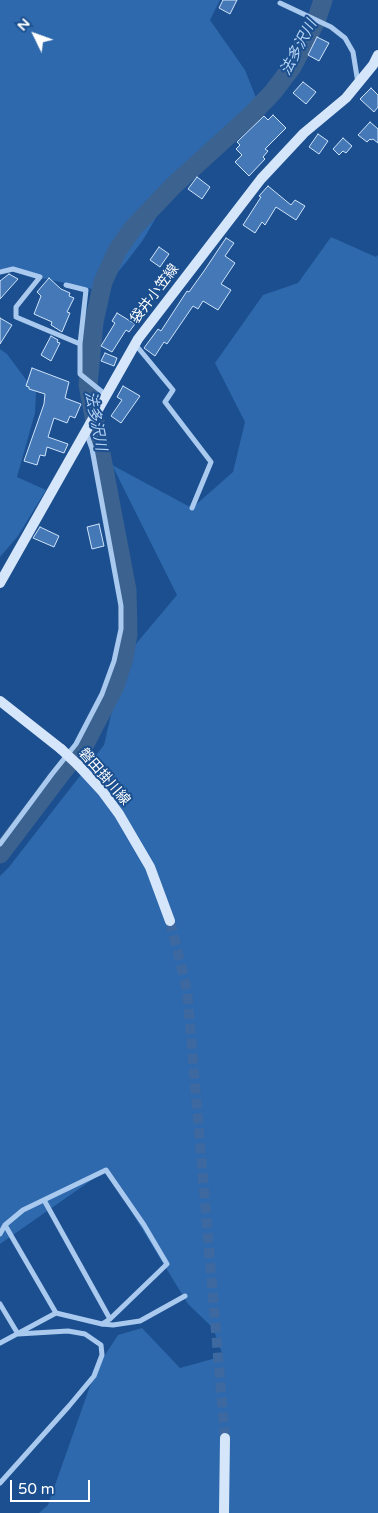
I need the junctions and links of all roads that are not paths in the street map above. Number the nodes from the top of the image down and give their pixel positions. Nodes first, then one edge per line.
1 (280, 3) dead end
2 (378, 55) edge
3 (358, 83) junction
4 (0, 272) edge
5 (66, 285) dead end
6 (80, 344) junction
7 (135, 344) junction
8 (106, 395) junction
9 (86, 432) junction
10 (192, 508) dead end
11 (0, 583) edge
12 (0, 701) edge
13 (0, 844) edge
14 (170, 921) tunnel mouth
15 (44, 1200) junction
16 (5, 1226) junction
17 (0, 1234) edge
18 (185, 1296) dead end
19 (0, 1304) edge
20 (56, 1313) junction
21 (110, 1319) junction
22 (102, 1324) junction
23 (18, 1334) junction
24 (0, 1343) edge
25 (225, 1438) tunnel mouth
26 (0, 1483) edge
27 (224, 1513) edge

1 - 3 street
2 - 3 main road, 袋井小笠線
3 - 7 main road, 袋井小笠線
4 - 6 street
5 - 6 street
6 - 8 street
7 - 8 main road, 袋井小笠線
7 - 10 street
8 - 9 main road, 袋井小笠線
9 - 11 main road, 袋井小笠線
9 - 13 street
12 - 14 main road, 磐田掛川線, bridge
15 - 16 street
15 - 21 street
15 - 21 street
16 - 17 street
16 - 20 street
18 - 22 street
19 - 23 street
20 - 22 street
20 - 23 street
21 - 22 street
23 - 24 street
23 - 26 street
25 - 27 main road

